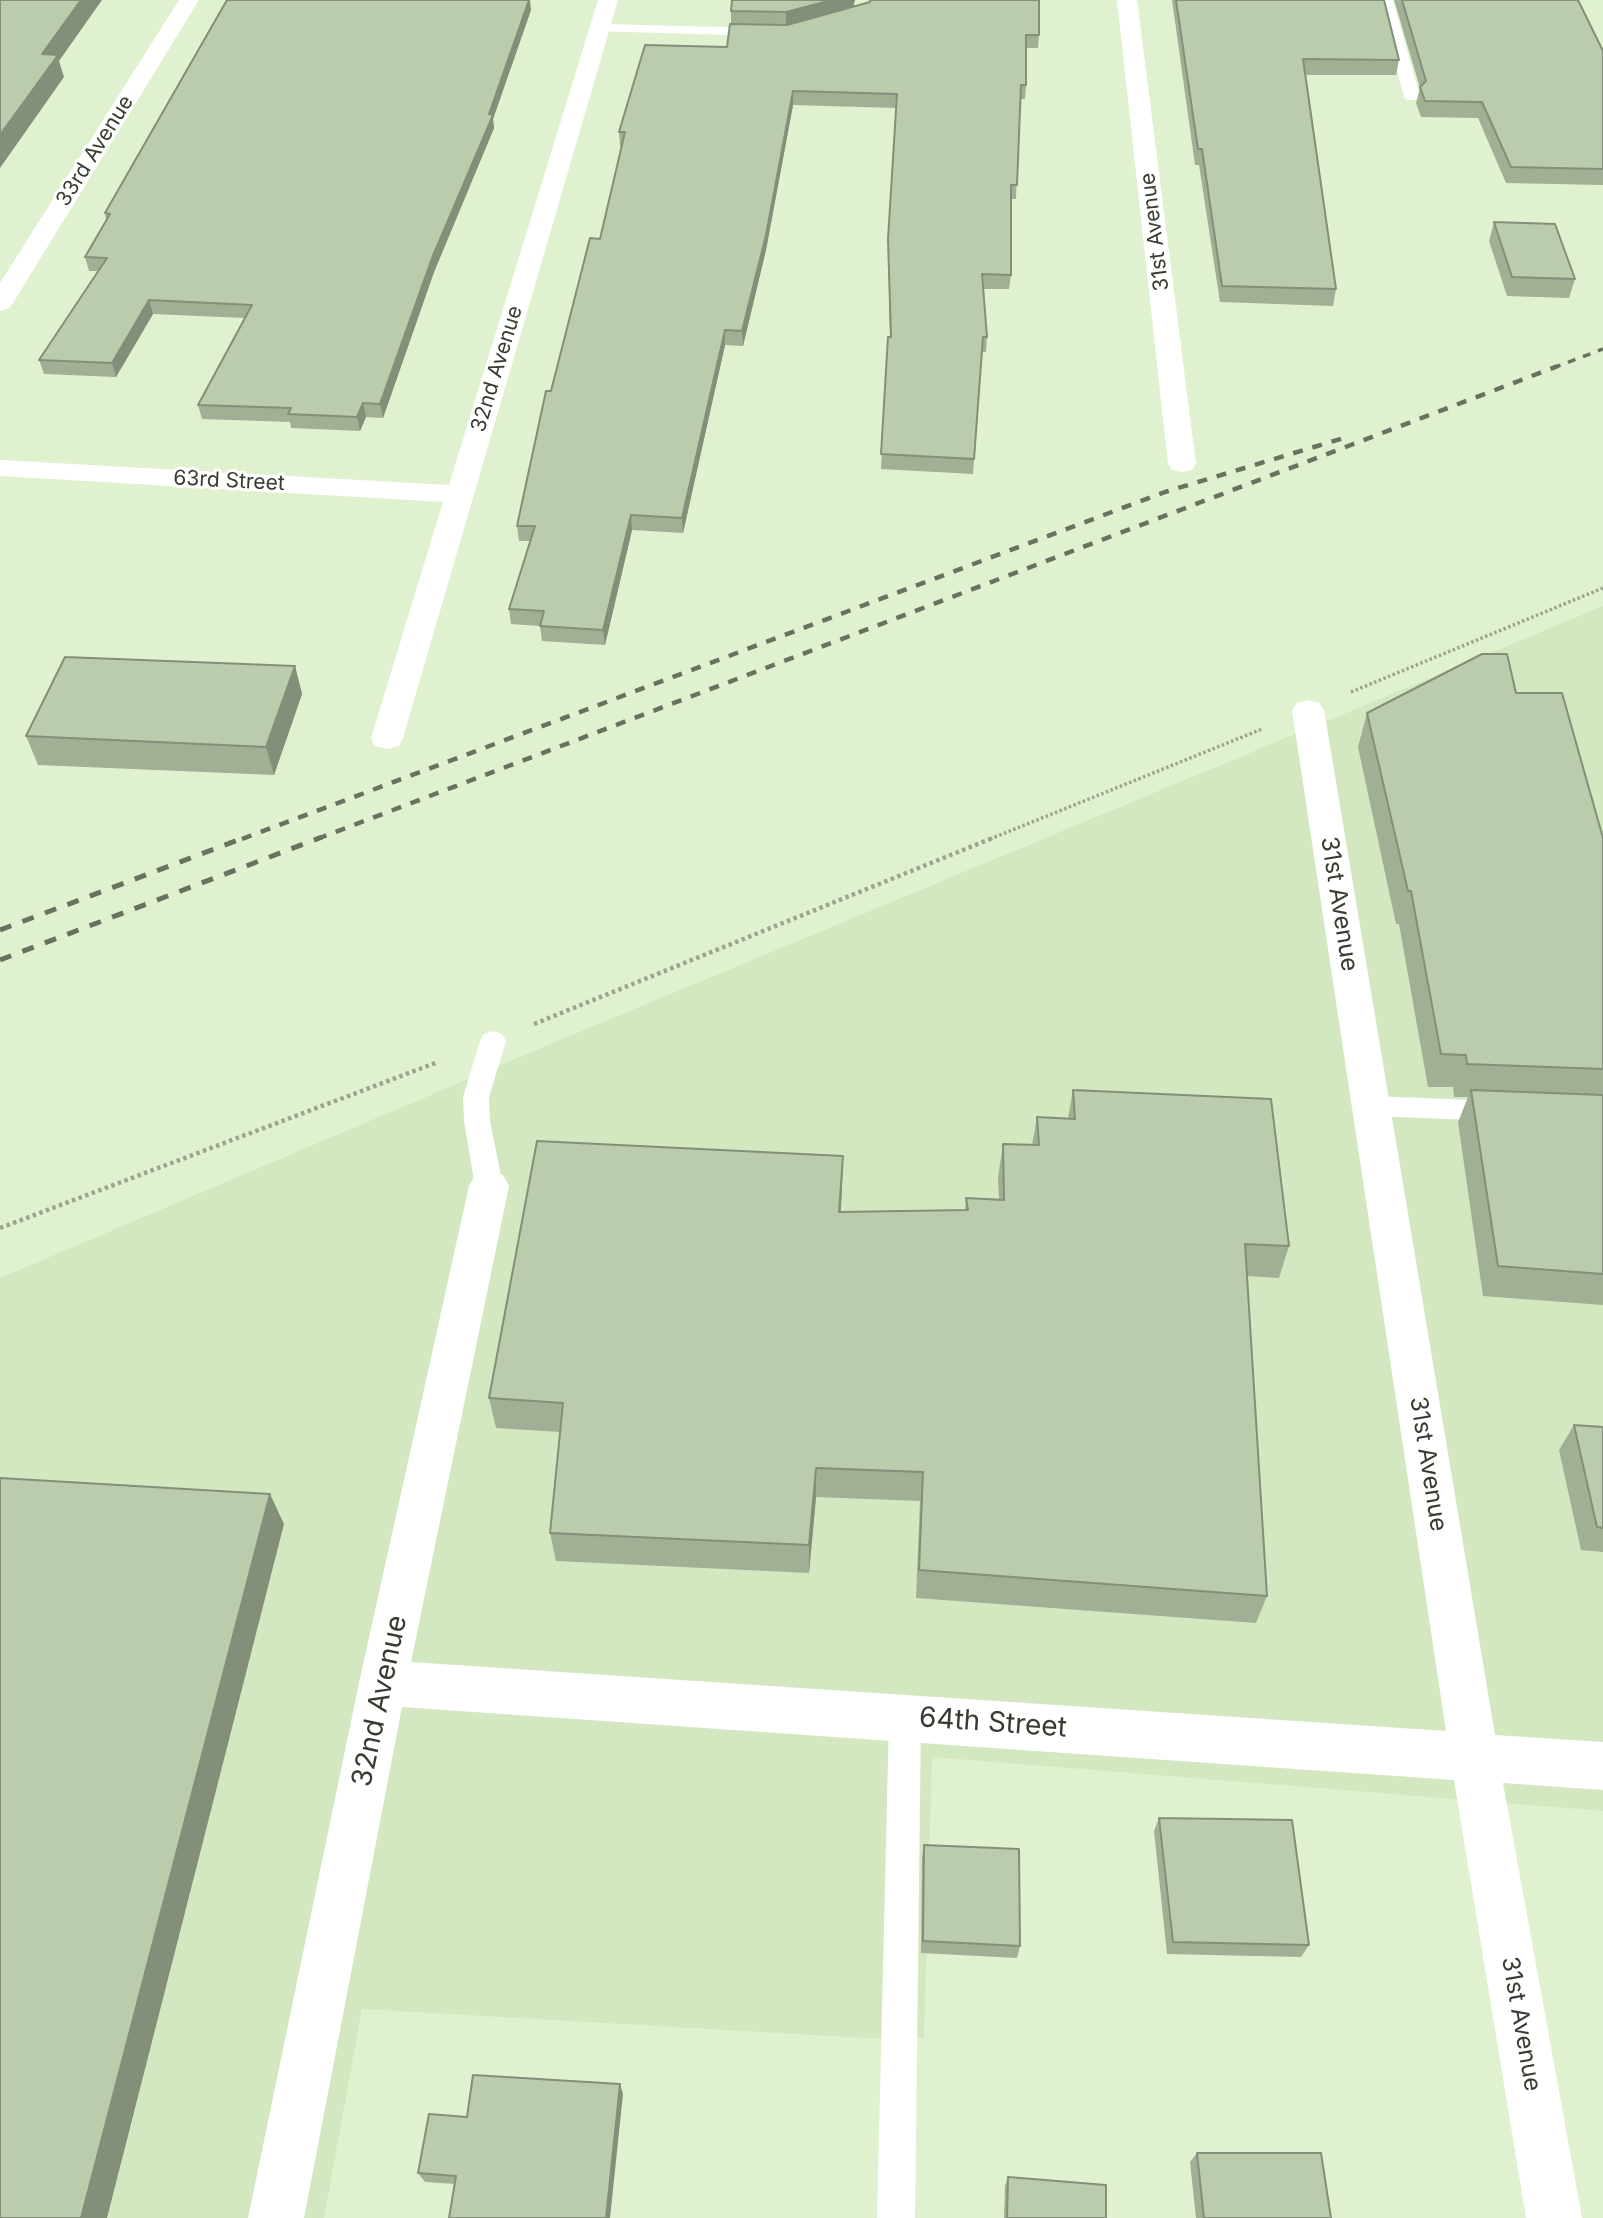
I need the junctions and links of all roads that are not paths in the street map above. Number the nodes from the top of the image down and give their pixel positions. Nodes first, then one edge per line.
1 (189, 0) edge
2 (608, 0) edge
3 (1128, 0) edge
4 (1386, 0) edge
5 (600, 28) junction
6 (774, 32) edge
7 (1412, 97) dead end
8 (0, 303) edge
9 (1182, 464) dead end
10 (0, 468) edge
11 (459, 494) junction
12 (1308, 709) road end
13 (387, 738) dead end
14 (493, 1041) road end
15 (1371, 1106) junction
16 (1521, 1112) edge
17 (489, 1185) joint
18 (383, 1683) junction
19 (905, 1717) junction
20 (1474, 1756) junction
21 (1603, 1766) edge
22 (276, 2218) edge
23 (896, 2218) edge
24 (1555, 2218) edge

1 - 8 street, 33rd Avenue
2 - 5 street, 32nd Avenue
3 - 9 street, 31st Avenue
4 - 7 lane
5 - 6 lane
5 - 11 street, 32nd Avenue
10 - 11 street, 63rd Street
11 - 13 street, 32nd Avenue
12 - 15 street, 31st Avenue
14 - 17 lane
15 - 16 lane
15 - 20 street, 31st Avenue
17 - 18 street, 32nd Avenue
18 - 19 street, 64th Street
18 - 22 street, 32nd Avenue
19 - 20 street, 64th Street
19 - 23 lane
20 - 21 street, 64th Street
20 - 24 street, 31st Avenue

